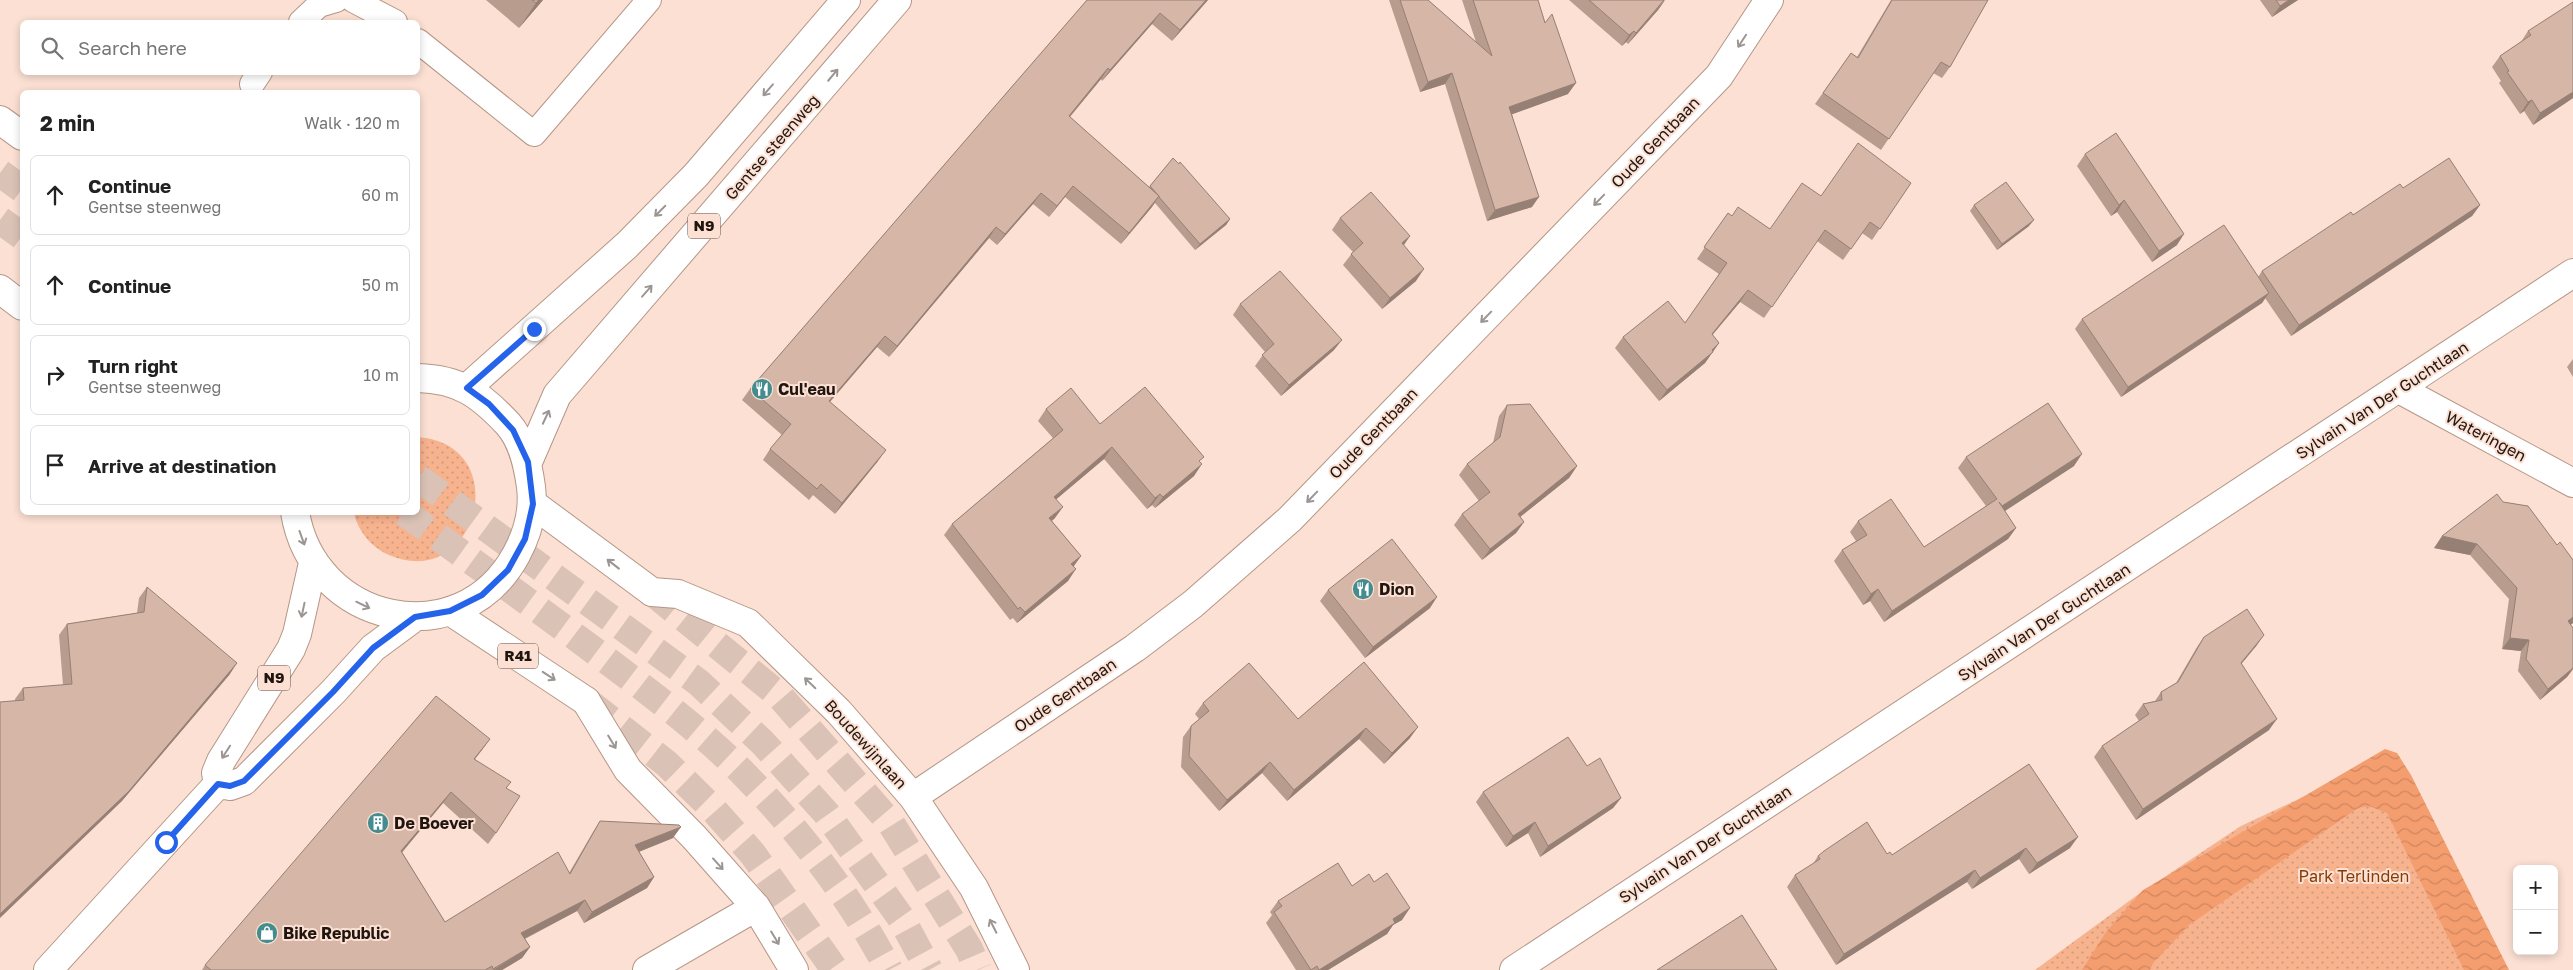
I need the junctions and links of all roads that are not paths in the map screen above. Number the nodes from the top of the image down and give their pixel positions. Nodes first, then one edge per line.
1 (336, 0) edge
2 (353, 0) edge
3 (649, 0) edge
4 (846, 0) edge
5 (897, 0) edge
6 (1769, 0) edge
7 (303, 20) edge
8 (391, 20) edge
9 (420, 43) edge
10 (0, 120) edge
11 (20, 135) edge
12 (2573, 273) edge
13 (0, 289) edge
14 (20, 304) edge
15 (420, 378) edge
16 (467, 388) junction
17 (2399, 389) junction
18 (528, 462) junction
19 (2573, 483) edge
20 (533, 504) junction
21 (296, 515) edge
22 (313, 562) junction
23 (450, 611) junction
24 (415, 617) junction
25 (218, 784) junction
26 (913, 797) junction
27 (756, 907) junction
28 (48, 970) edge
29 (647, 970) edge
30 (794, 970) edge
31 (1015, 970) edge
32 (1514, 970) edge

1 - 7 lane
2 - 8 lane
3 - 9 lane
4 -> 16 main road, N9
18 -> 5 main road, Gentse steenweg / N9
6 -> 26 main road, Oude Gentbaan
10 - 11 main road
12 - 17 main road, Sylvain Van Der Guchtlaan
13 - 14 main road
15 - 16 main road
16 - 18 main road
17 - 19 main road, Wateringen
17 - 32 main road, Sylvain Van Der Guchtlaan
18 - 20 main road
20 - 23 main road
26 -> 20 main road, Boudewijnlaan
21 -> 22 main road
22 -> 24 main road
22 -> 25 main road, N9
23 - 24 main road
23 -> 27 main road, R41
24 - 25 main road
25 - 28 main road
31 -> 26 main road, Boudewijnlaan
27 - 29 main road
27 -> 30 main road, R41

